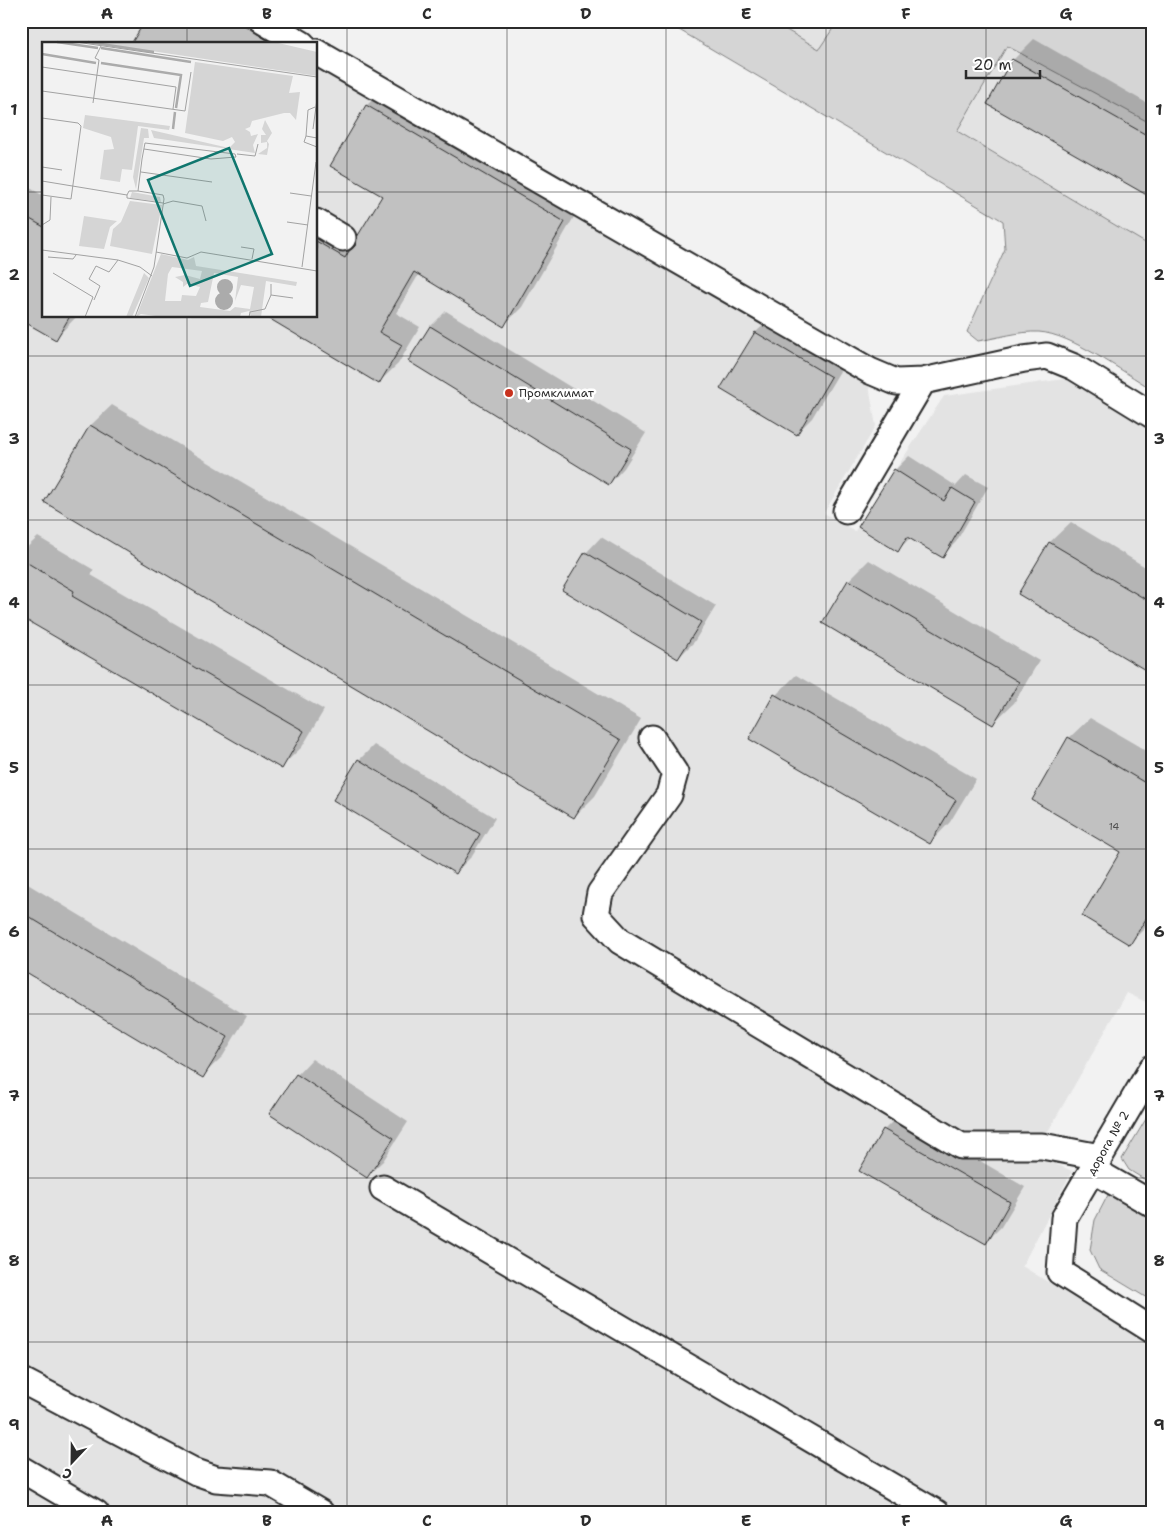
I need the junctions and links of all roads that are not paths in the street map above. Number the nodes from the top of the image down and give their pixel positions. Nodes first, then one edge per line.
1 (265, 30) edge
2 (297, 42) edge
3 (318, 53) edge
4 (318, 223) edge
5 (343, 238) dead end
6 (923, 380) junction
7 (1152, 415) edge
8 (846, 511) dead end
9 (652, 738) dead end
10 (1152, 1068) edge
11 (1096, 1164) junction
12 (383, 1188) dead end
13 (1152, 1204) edge
14 (1152, 1330) edge
15 (21, 1380) edge
16 (21, 1469) edge
17 (96, 1513) edge
18 (321, 1513) edge
19 (937, 1513) edge

1 - 2 street
3 - 6 street
4 - 5 street
6 - 7 street
6 - 8 street
9 - 11 street
10 - 11 street, дорога № 2
11 - 13 street
11 - 14 street, дорога № 2
12 - 19 street
15 - 18 street
16 - 17 street

